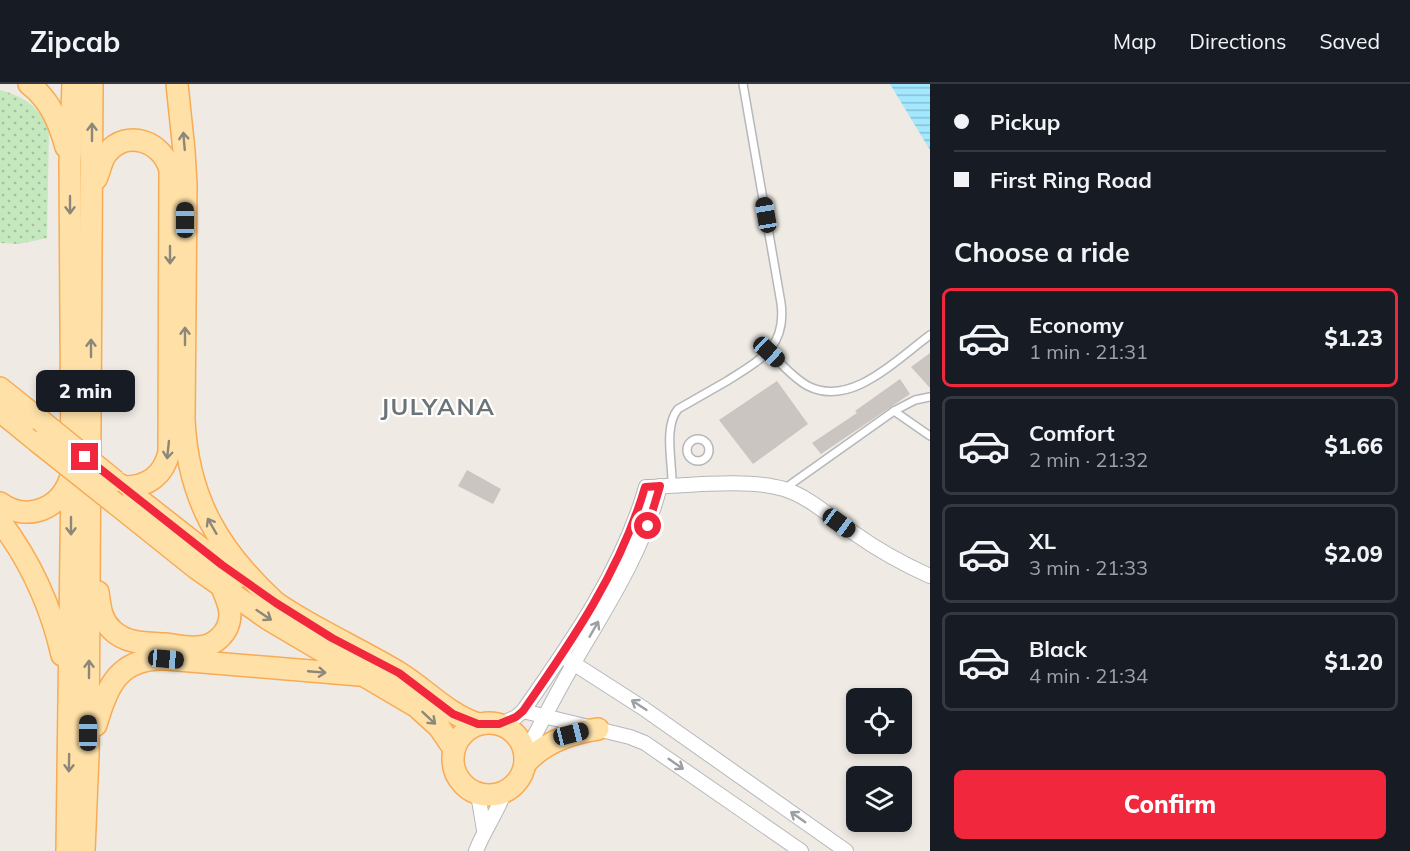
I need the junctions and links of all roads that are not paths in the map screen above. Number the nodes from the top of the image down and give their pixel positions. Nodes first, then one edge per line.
1 (28, 84) edge
2 (73, 84) edge
3 (92, 84) edge
4 (177, 84) edge
5 (743, 84) edge
6 (70, 163) junction
7 (92, 188) junction
8 (930, 335) edge
9 (769, 352) junction
10 (0, 388) edge
11 (930, 397) edge
12 (0, 411) edge
13 (894, 411) junction
14 (930, 436) edge
15 (687, 453) dead end
16 (672, 456) junction
17 (72, 476) junction
18 (659, 486) junction
19 (784, 489) junction
20 (118, 491) junction
21 (0, 503) edge
22 (0, 521) edge
23 (89, 559) junction
24 (930, 576) edge
25 (222, 587) junction
26 (276, 603) junction
27 (567, 660) junction
28 (366, 676) junction
29 (70, 691) junction
30 (523, 711) junction
31 (544, 716) junction
32 (478, 724) junction
33 (499, 724) junction
34 (598, 729) junction
35 (454, 749) junction
36 (88, 755) junction
37 (525, 759) junction
38 (505, 791) junction
39 (478, 794) junction
40 (484, 830) junction
41 (76, 841) edge
42 (476, 851) edge
43 (801, 851) edge
44 (846, 851) edge

1 - 6 main road
2 - 6 main road
7 -> 3 main road
26 -> 4 main road
5 - 9 lane
6 -> 17 main road
7 -> 20 main road
23 -> 7 main road
8 - 9 lane
9 - 16 lane
10 - 20 main road, bridge
11 - 13 lane
12 - 20 main road, bridge
13 - 14 lane
13 - 19 lane
15 - 16 lane
16 - 18 lane
17 - 21 main road
17 -> 29 main road
18 - 19 street
18 - 27 street
19 - 24 street
20 - 25 main road
20 - 26 main road
22 - 29 main road
23 - 25 main road
36 -> 23 main road
25 -> 28 main road
26 - 32 main road
27 - 30 street
27 - 31 street
44 -> 27 street
28 -> 35 main road
36 -> 28 main road
29 -> 41 main road
30 - 31 street
30 - 33 street
31 - 34 street
31 - 37 street
32 - 33 main road
32 - 35 main road
33 - 37 main road
34 - 37 main road
34 -> 43 street
35 - 39 main road
36 - 41 main road
37 - 38 main road
38 - 39 main road
38 - 40 street
39 - 40 street
40 - 42 street

